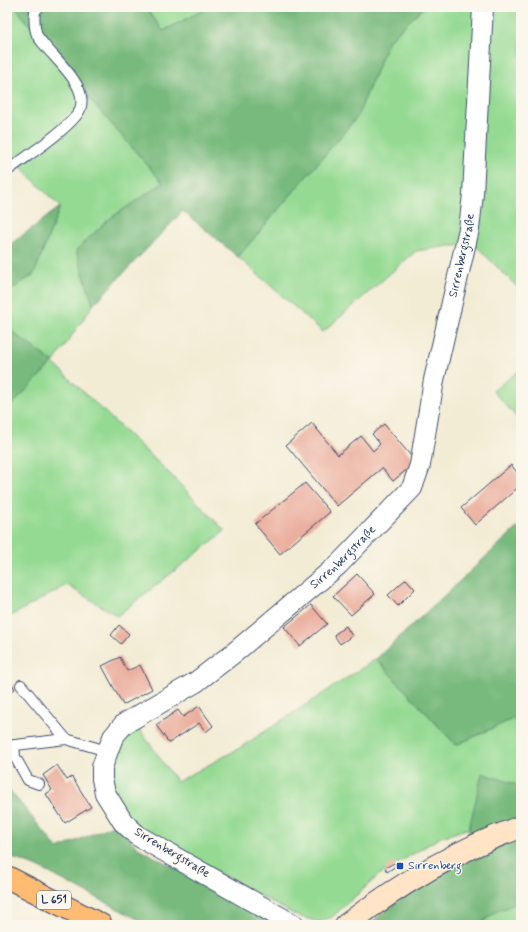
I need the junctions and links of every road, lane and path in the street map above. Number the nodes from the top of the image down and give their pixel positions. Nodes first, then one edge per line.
1 (39, 7) edge
2 (483, 7) edge
3 (7, 171) edge
4 (21, 685) dead end
5 (66, 739) junction
6 (11, 745) edge
7 (107, 751) junction
8 (39, 784) dead end
9 (521, 827) edge
10 (7, 877) edge
11 (101, 925) edge
12 (294, 925) edge
13 (346, 925) edge

1 - 3 lane
2 - 7 street, Sirrenbergstraße
4 - 5 lane
5 - 6 lane
5 - 7 lane
6 - 8 lane
7 - 12 street, Sirrenbergstraße
9 - 13 street
10 - 11 main road, L 651

